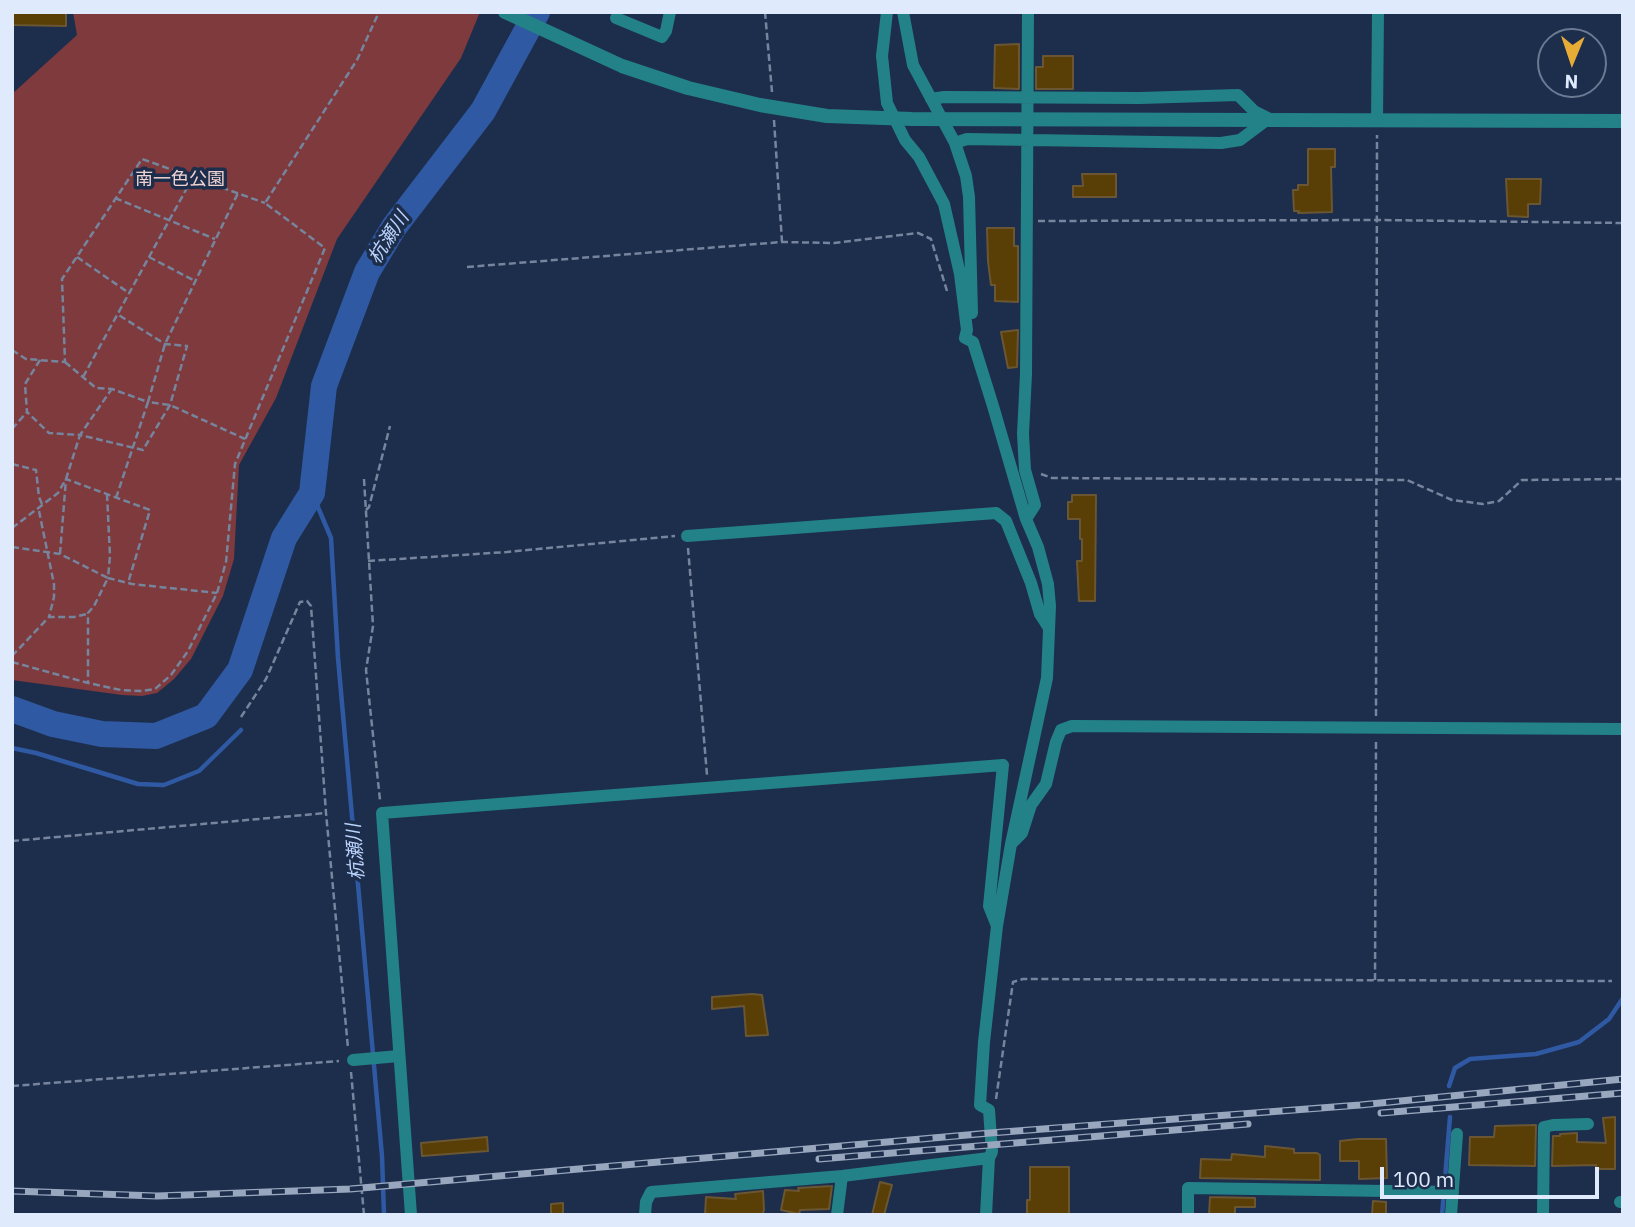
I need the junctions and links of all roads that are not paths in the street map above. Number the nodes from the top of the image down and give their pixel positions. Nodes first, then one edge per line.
1 (505, 12) edge
2 (670, 12) edge
3 (887, 12) edge
4 (903, 12) edge
5 (1028, 12) edge
6 (1378, 12) edge
7 (617, 18) dead end
8 (1027, 98) junction
9 (931, 99) junction
10 (885, 118) junction
11 (1270, 119) junction
12 (1377, 121) junction
13 (1623, 121) edge
14 (1027, 139) junction
15 (955, 143) junction
16 (972, 342) junction
17 (1026, 519) junction
18 (687, 537) road end
19 (1049, 629) junction
20 (1623, 729) edge
21 (1011, 844) junction
22 (997, 926) junction
23 (396, 1056) junction
24 (351, 1060) road end
25 (1588, 1124) dead end
26 (1457, 1134) dead end
27 (989, 1158) junction
28 (842, 1176) junction
29 (1453, 1192) junction
30 (411, 1215) edge
31 (645, 1215) edge
32 (837, 1215) edge
33 (986, 1215) edge
34 (1188, 1215) edge
35 (1451, 1215) edge
36 (1543, 1215) edge

1 - 10 street
2 - 7 street
3 - 10 street
4 - 9 street
5 - 8 street
6 - 12 street
8 - 9 street
8 - 11 street
8 - 14 street
9 - 15 street
10 - 11 street
10 - 16 street
11 - 12 street
11 - 14 street
12 - 13 street
14 - 15 street
14 - 17 street
15 - 16 street
16 - 17 street
17 - 19 street
18 - 19 street
19 - 21 street
20 - 21 street
21 - 22 street
22 - 23 street
22 - 27 street
23 - 24 street
23 - 30 street
25 - 36 street
26 - 29 street
27 - 28 street
27 - 33 street
28 - 31 street
28 - 32 street
29 - 34 street
29 - 35 street

